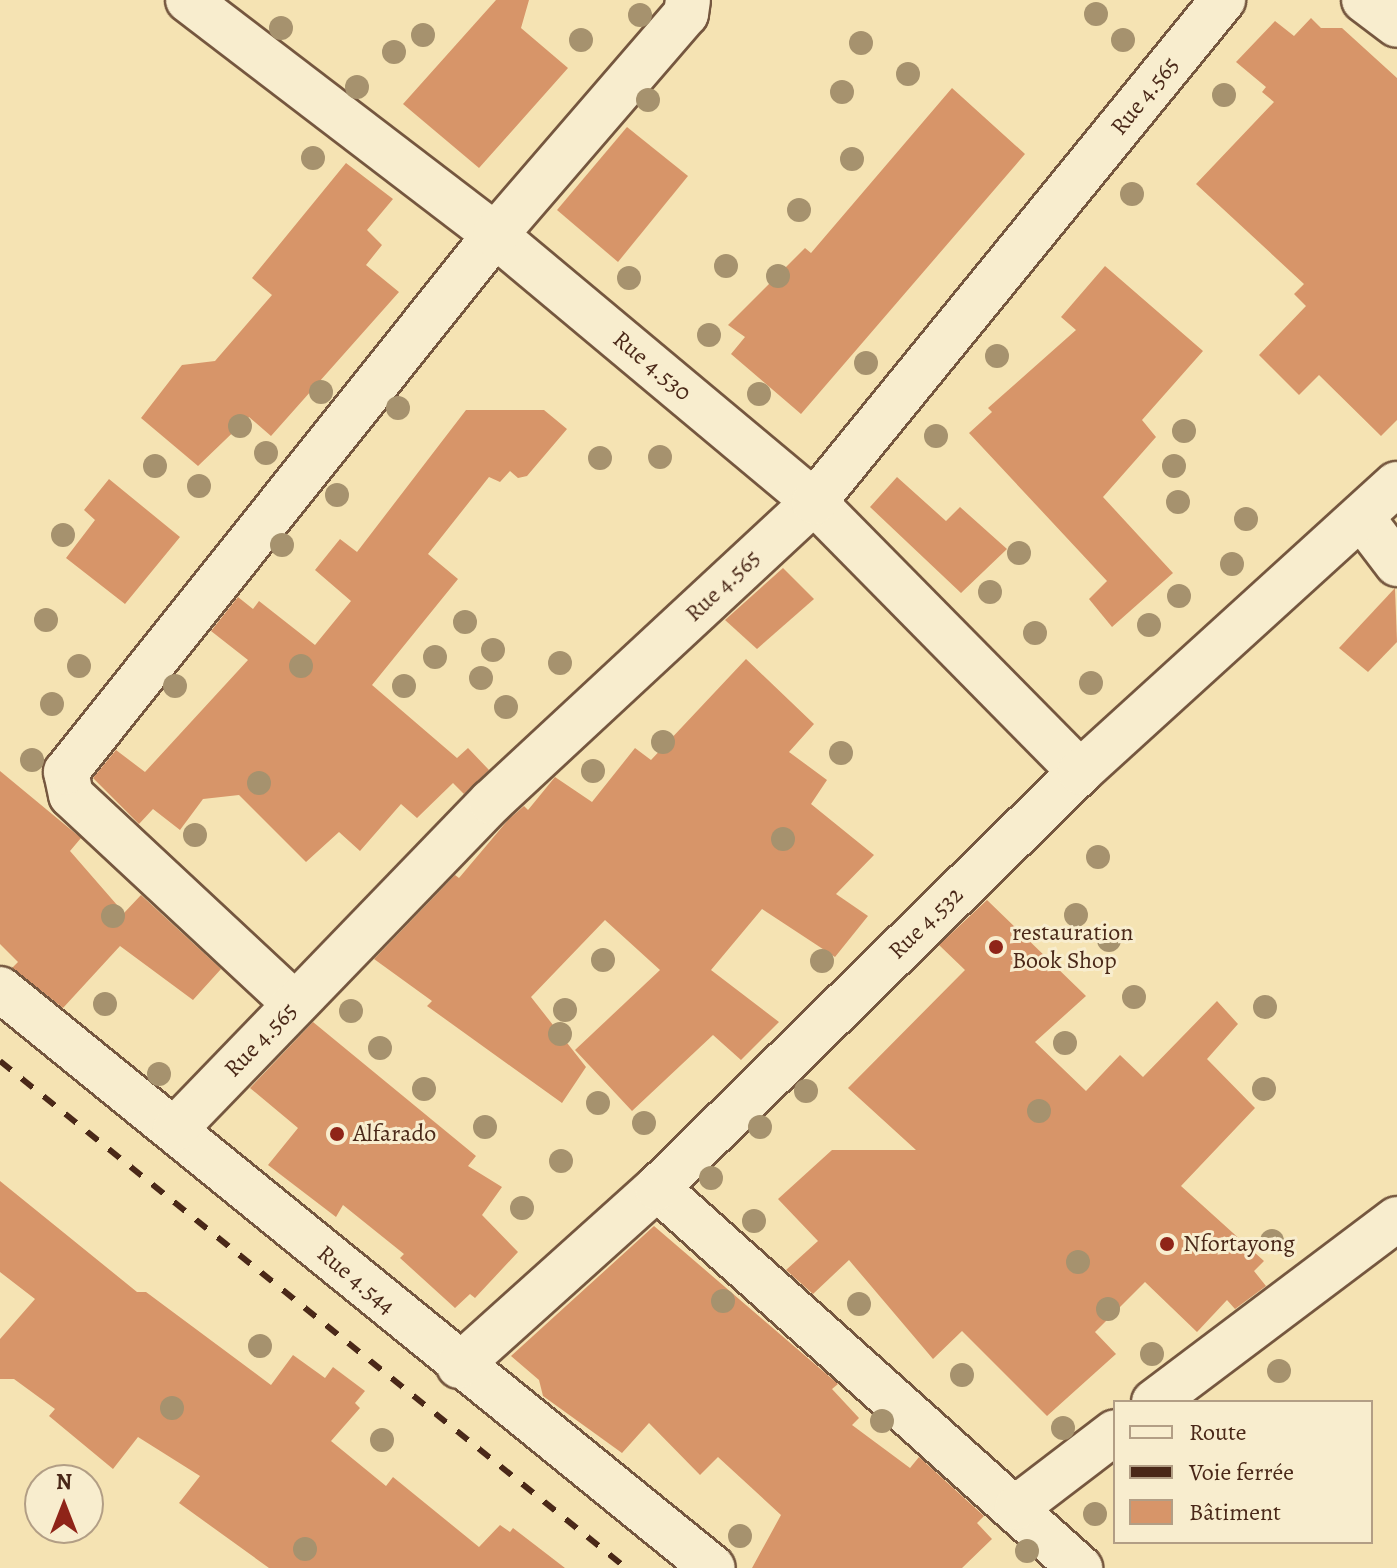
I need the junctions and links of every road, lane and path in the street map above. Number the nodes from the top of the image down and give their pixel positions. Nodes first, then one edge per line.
1 (188, 0) edge
2 (688, 0) edge
3 (1223, 0) edge
4 (1364, 0) edge
5 (1397, 25) edge
6 (495, 235) junction
7 (1397, 484) edge
8 (814, 502) junction
9 (1362, 518) junction
10 (1397, 564) edge
11 (1080, 772) junction
12 (0, 989) edge
13 (295, 1004) junction
14 (175, 1129) junction
15 (657, 1188) junction
16 (1397, 1219) edge
17 (459, 1366) junction
18 (1157, 1400) edge
19 (1113, 1434) edge
20 (1017, 1507) junction
21 (713, 1568) edge
22 (1080, 1568) edge

1 - 6 street, Rue 4.530
2 - 6 street
3 - 8 street, Rue 4.565
4 - 5 street
6 - 8 street, Rue 4.530
6 - 13 street
7 - 9 street, Rue 4.532
8 - 11 street, Rue 4.530
8 - 13 street, Rue 4.565
9 - 10 street
9 - 11 street, Rue 4.532
11 - 15 street, Rue 4.532
12 - 14 street, Rue 4.544
13 - 14 street, Rue 4.565
14 - 17 street, Rue 4.544
15 - 17 street, Rue 4.532
15 - 20 street
16 - 18 street
17 - 21 street, Rue 4.544
19 - 20 street
20 - 22 street

